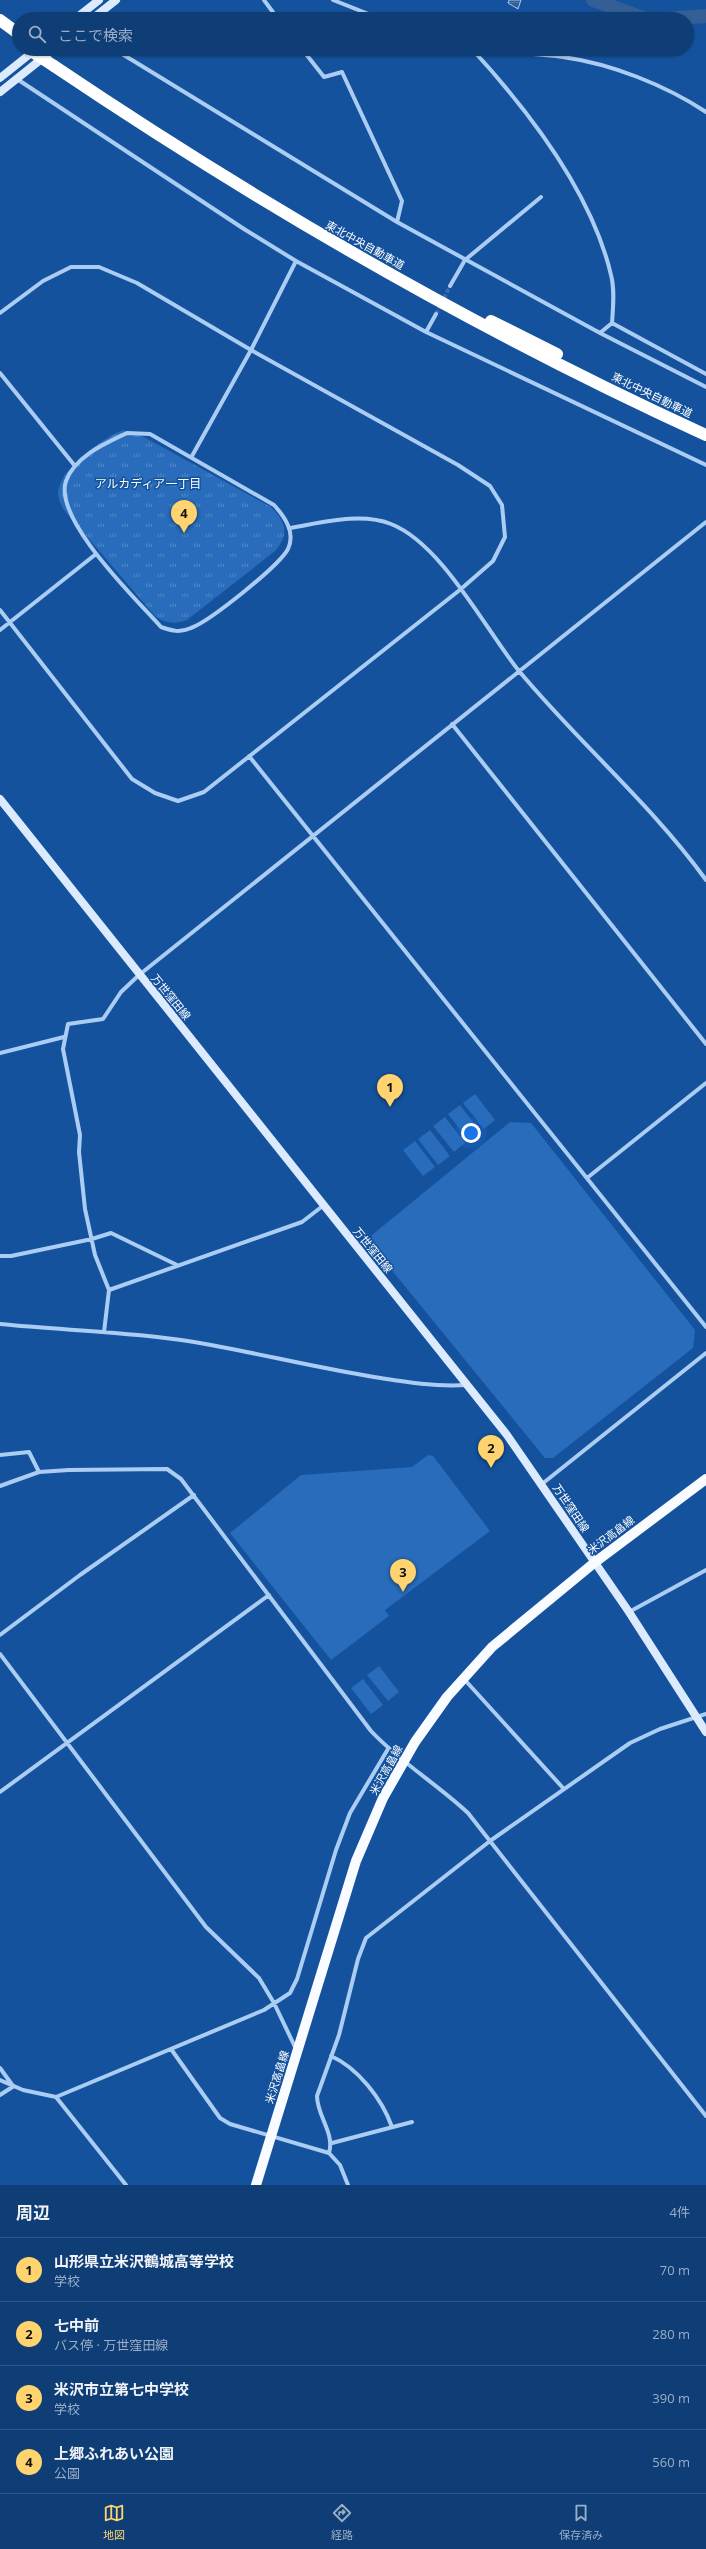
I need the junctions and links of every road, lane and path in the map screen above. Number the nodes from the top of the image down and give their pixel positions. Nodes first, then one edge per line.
1 (99, 0) edge
2 (116, 0) edge
3 (264, 0) edge
4 (333, 0) edge
5 (84, 12) edge
6 (101, 12) edge
7 (273, 12) edge
8 (363, 12) edge
9 (0, 20) edge
10 (12, 35) edge
11 (28, 56) edge
12 (42, 56) edge
13 (45, 56) edge
14 (49, 56) edge
15 (125, 56) edge
16 (308, 56) edge
17 (478, 56) edge
18 (548, 56) edge
19 (57, 64) junction
20 (0, 78) edge
21 (17, 79) junction
22 (7, 86) junction
23 (0, 92) edge
24 (706, 112) edge
25 (541, 197) dead end
26 (397, 222) junction
27 (465, 260) junction
28 (296, 261) junction
29 (450, 286) tunnel mouth
30 (0, 313) edge
31 (436, 314) tunnel mouth
32 (612, 323) junction
33 (426, 332) junction
34 (600, 333) junction
35 (251, 350) junction
36 (0, 373) edge
37 (706, 374) edge
38 (706, 387) edge
39 (706, 426) edge
40 (706, 435) edge
41 (192, 456) junction
42 (706, 465) edge
43 (75, 466) junction
44 (706, 522) edge
45 (290, 528) junction
46 (96, 554) junction
47 (461, 589) junction
48 (0, 610) edge
49 (9, 622) junction
50 (0, 630) edge
51 (519, 670) junction
52 (452, 724) junction
53 (250, 756) junction
54 (0, 799) edge
55 (314, 836) junction
56 (706, 880) edge
57 (140, 975) junction
58 (64, 1037) junction
59 (706, 1044) edge
60 (0, 1054) edge
61 (706, 1083) edge
62 (587, 1178) junction
63 (324, 1205) junction
64 (92, 1239) junction
65 (0, 1256) edge
66 (177, 1265) junction
67 (109, 1290) junction
68 (0, 1324) edge
69 (706, 1327) edge
70 (104, 1332) junction
71 (706, 1353) edge
72 (467, 1385) junction
73 (0, 1455) edge
74 (39, 1472) junction
75 (706, 1478) edge
76 (542, 1484) junction
77 (0, 1486) edge
78 (194, 1495) junction
79 (594, 1563) junction
80 (706, 1570) edge
81 (269, 1595) junction
82 (629, 1612) junction
83 (0, 1635) edge
84 (0, 1654) edge
85 (463, 1678) junction
86 (706, 1714) edge
87 (698, 1717) junction
88 (706, 1732) edge
89 (68, 1742) junction
90 (388, 1750) junction
91 (404, 1760) junction
92 (564, 1788) junction
93 (0, 1792) edge
94 (490, 1841) junction
95 (274, 2003) junction
96 (171, 2049) junction
97 (298, 2053) junction
98 (331, 2056) junction
99 (0, 2068) edge
100 (0, 2080) edge
101 (14, 2086) junction
102 (0, 2095) edge
103 (56, 2097) junction
104 (706, 2116) edge
105 (412, 2122) dead end
106 (392, 2127) junction
107 (271, 2136) junction
108 (332, 2143) junction
109 (329, 2153) junction
110 (126, 2185) edge
111 (256, 2185) edge
112 (348, 2185) edge

1 - 5 main road
2 - 6 main road
3 - 7 street
4 - 8 street
9 - 10 highway
11 - 20 main road
12 - 19 highway, 東北中央自動車道, bridge
13 - 21 main road
14 - 19 highway, 東北中央自動車道
15 - 26 street
16 - 26 street
17 - 32 street
18 - 24 street
19 - 39 highway, 東北中央自動車道
19 - 40 highway, 東北中央自動車道
20 - 22 street
21 - 22 main road
21 - 28 street
22 - 23 main road
25 - 27 street
26 - 27 street
27 - 29 street
27 - 34 street
28 - 33 street
28 - 35 street
30 - 35 street
31 - 33 street
32 - 34 street
32 - 37 street
33 - 42 street
34 - 38 street
35 - 41 street
35 - 47 street
36 - 43 street
41 - 43 street
41 - 45 street
43 - 46 street
44 - 51 street
45 - 46 street
45 - 47 street
46 - 49 street
47 - 51 street
47 - 53 street
48 - 49 street
49 - 50 street
49 - 53 street
51 - 52 street
51 - 56 street
52 - 55 street
52 - 59 street
53 - 55 street
54 - 57 main road, 万世窪田線
55 - 57 street
55 - 62 street
57 - 58 street
57 - 63 main road, 万世窪田線
58 - 60 street
58 - 64 street
61 - 62 street
62 - 69 street
63 - 66 street
63 - 72 main road, 万世窪田線
64 - 65 street
64 - 66 street
64 - 67 street
66 - 67 street
67 - 70 street
68 - 70 street
70 - 72 street
71 - 76 street
72 - 76 main road, 万世窪田線
73 - 74 street
74 - 77 street
74 - 78 street
75 - 79 main road, 米沢高畠線
76 - 79 main road, 万世窪田線
78 - 81 street
78 - 83 street
79 - 82 main road, 万世窪田線
79 - 85 main road, 米沢高畠線
80 - 82 street
81 - 89 street
81 - 90 street
82 - 87 main road, 万世窪田線
84 - 89 street
85 - 91 main road, 米沢高畠線
85 - 92 street
86 - 87 street
87 - 88 main road, 万世窪田線
87 - 92 street
89 - 93 street
89 - 95 street
90 - 91 street
90 - 95 street
91 - 94 street
91 - 97 main road, 米沢高畠線
92 - 94 street
94 - 98 street
94 - 104 street
95 - 96 street
95 - 97 street
96 - 103 street
96 - 107 street
97 - 107 main road, 米沢高畠線
98 - 106 street
98 - 108 street
99 - 101 street
100 - 101 street
101 - 102 street
101 - 103 street
103 - 110 street
105 - 106 street
106 - 108 street
107 - 109 street
107 - 111 main road, 米沢高畠線
108 - 109 street
109 - 112 street

